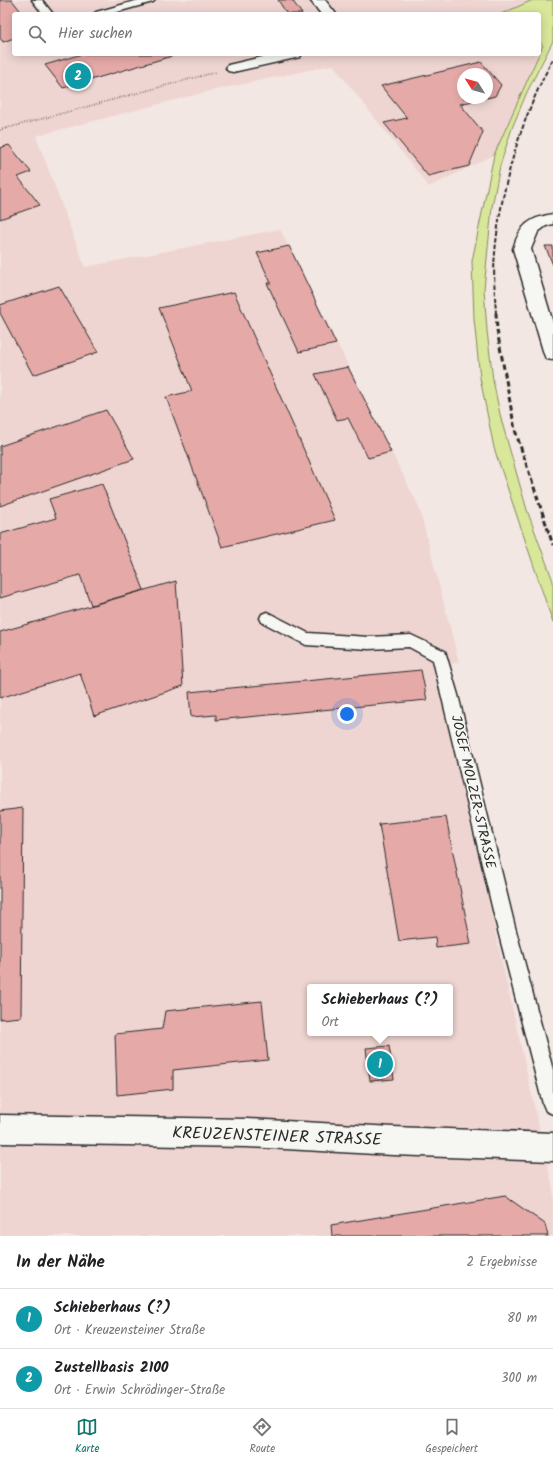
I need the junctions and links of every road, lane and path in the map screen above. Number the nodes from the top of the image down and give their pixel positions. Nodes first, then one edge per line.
1 (36, 0) edge
2 (150, 0) edge
3 (317, 0) edge
4 (46, 12) edge
5 (106, 12) edge
6 (327, 12) edge
7 (286, 56) edge
8 (233, 68) joint
9 (0, 130) edge
10 (547, 220) edge
11 (553, 354) edge
12 (267, 618) dead end
13 (553, 1104) edge
14 (0, 1129) edge
15 (553, 1147) edge

1 - 4 lane
2 - 5 lane
3 - 6 street
7 - 8 street
8 - 9 path
10 - 11 street
12 - 13 lane, JOSEF MOLZER-STRASSE
14 - 15 street, KREUZENSTEINER STRASSE

